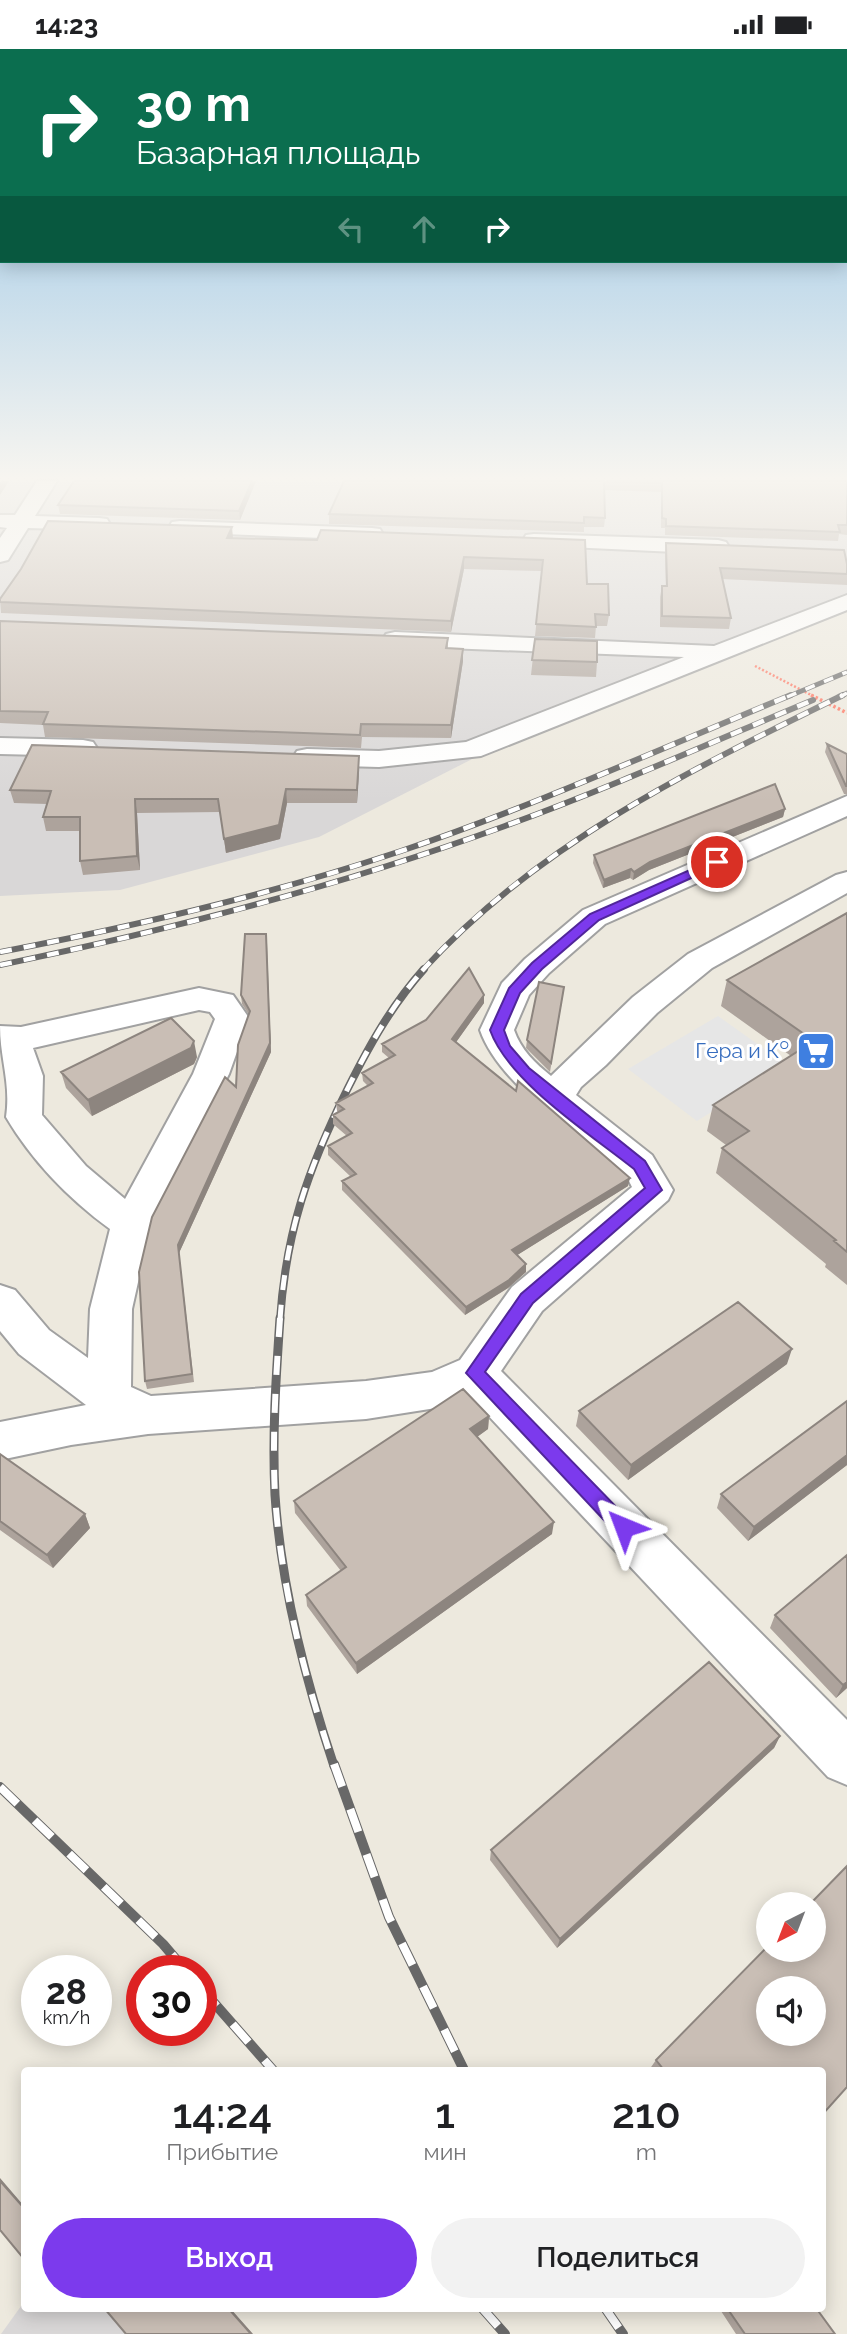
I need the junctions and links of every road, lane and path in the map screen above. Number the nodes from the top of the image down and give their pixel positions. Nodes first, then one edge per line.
1 (847, 602) edge
2 (373, 638) edge
3 (718, 652) junction
4 (778, 676) dead end
5 (847, 713) edge
6 (0, 746) edge
7 (115, 749) edge
8 (278, 757) edge
9 (847, 805) edge
10 (847, 881) edge
11 (5, 1038) edge
12 (555, 1099) junction
13 (131, 1224) junction
14 (0, 1301) edge
15 (475, 1373) junction
16 (108, 1397) junction
17 (148, 1415) junction
18 (0, 1441) edge
19 (847, 1758) edge

1 - 3 street
2 - 3 street
3 - 8 street
4 - 5 path
6 - 7 street
9 - 12 street
10 - 12 street
11 - 13 street
11 - 13 street
12 - 15 street
13 - 16 street
14 - 16 street
15 - 17 street
15 - 19 street
16 - 17 street
17 - 18 street

